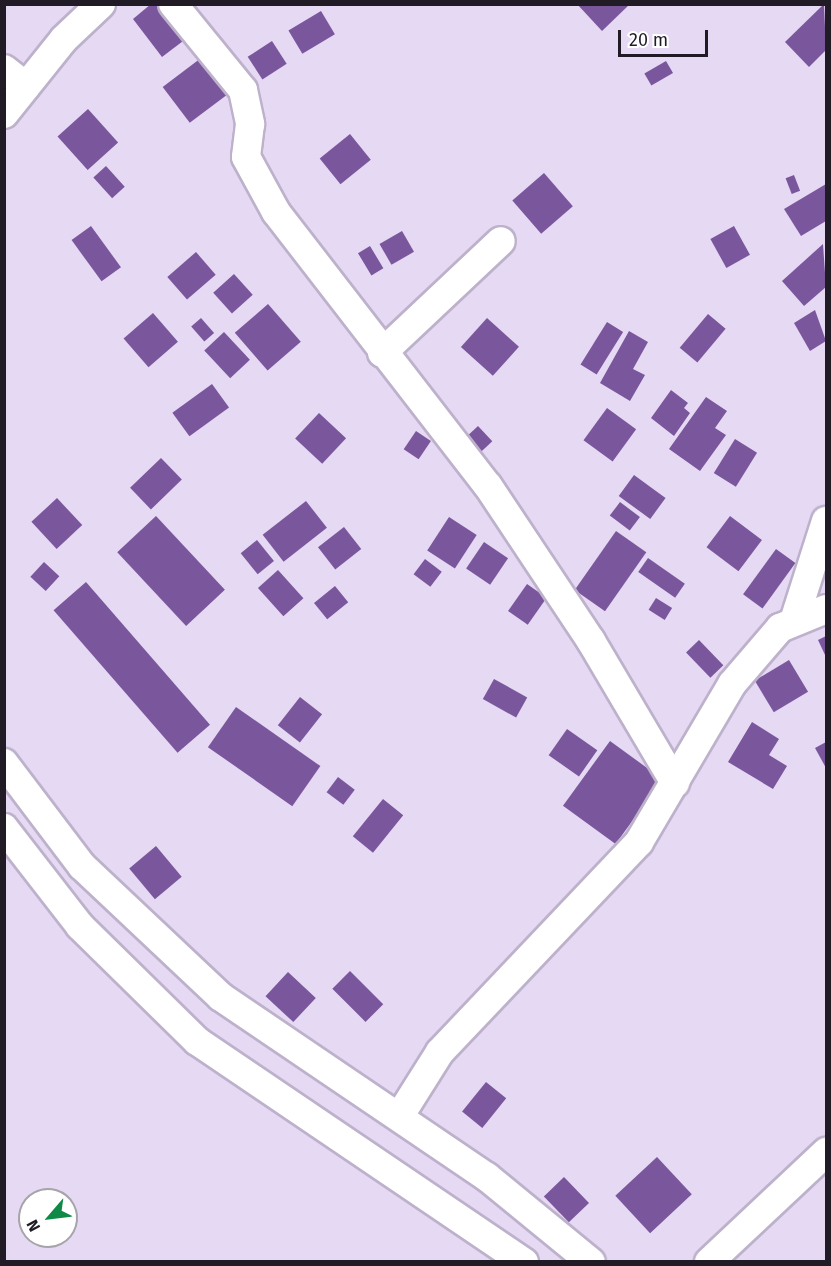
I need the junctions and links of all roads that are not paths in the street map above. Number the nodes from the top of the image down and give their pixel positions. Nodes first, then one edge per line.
1 (101, 4) edge
2 (174, 4) edge
3 (4, 69) edge
4 (26, 87) junction
5 (4, 114) edge
6 (501, 241) dead end
7 (382, 353) junction
8 (826, 521) edge
9 (826, 609) edge
10 (794, 621) junction
11 (4, 763) edge
12 (675, 783) junction
13 (4, 828) edge
14 (399, 1117) junction
15 (826, 1152) edge
16 (524, 1262) edge
17 (591, 1262) edge
18 (709, 1262) edge

1 - 4 street
2 - 7 street
3 - 4 street
4 - 5 street
6 - 7 street
7 - 12 street
8 - 10 street
9 - 10 street
10 - 12 street
11 - 14 street
12 - 14 street
13 - 16 street
14 - 17 street
15 - 18 street

